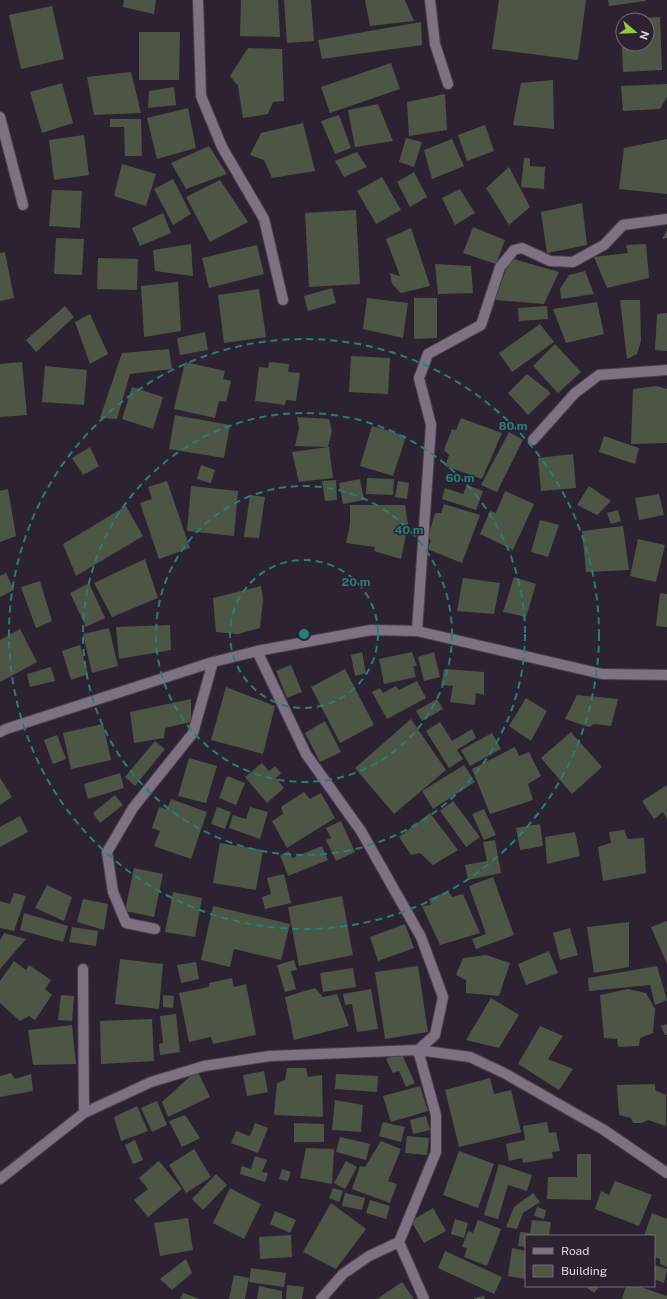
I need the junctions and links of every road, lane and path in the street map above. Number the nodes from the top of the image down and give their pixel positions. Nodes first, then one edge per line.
1 (198, 0) edge
2 (430, 0) edge
3 (448, 84) dead end
4 (0, 117) edge
5 (23, 204) dead end
6 (667, 219) edge
7 (283, 300) dead end
8 (667, 370) edge
9 (533, 440) dead end
10 (416, 631) junction
11 (257, 651) junction
12 (213, 662) junction
13 (667, 675) edge
14 (0, 732) edge
15 (155, 929) dead end
16 (83, 969) dead end
17 (418, 1050) junction
18 (84, 1113) junction
19 (667, 1173) edge
20 (0, 1179) edge
21 (399, 1242) junction
22 (321, 1299) edge
23 (424, 1299) edge

1 - 7 street
2 - 3 street
4 - 5 street
6 - 10 street
8 - 9 street
10 - 11 street
10 - 13 street
11 - 12 street
11 - 17 street
12 - 14 street
12 - 15 street
16 - 18 street
17 - 18 street
17 - 19 street
17 - 21 street
18 - 20 street
21 - 22 street
21 - 23 street

